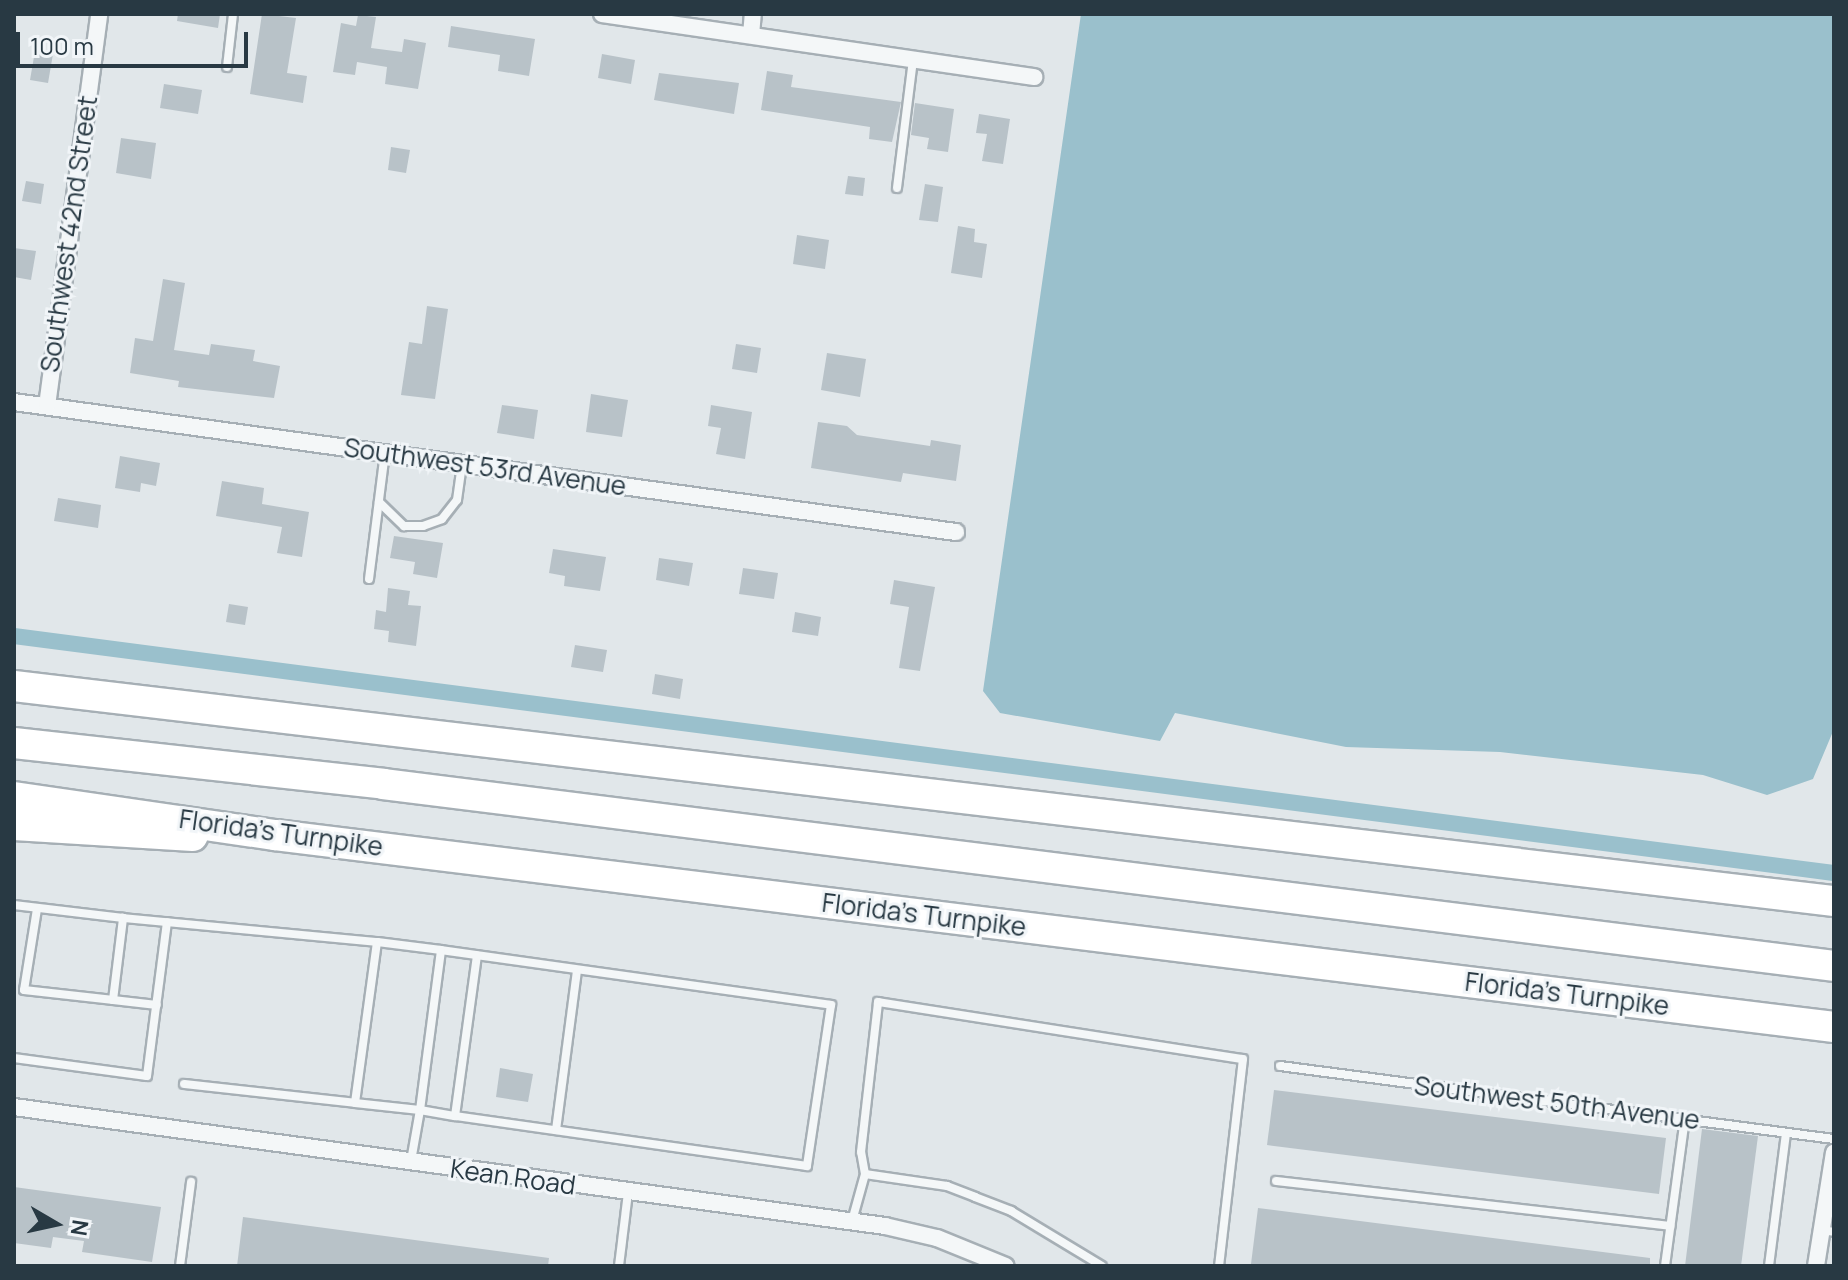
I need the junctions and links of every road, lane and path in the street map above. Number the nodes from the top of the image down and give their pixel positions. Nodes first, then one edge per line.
1 (99, 14) edge
2 (233, 14) edge
3 (602, 14) edge
4 (753, 14) edge
5 (751, 35) junction
6 (913, 58) junction
7 (227, 67) dead end
8 (1034, 77) dead end
9 (897, 188) dead end
10 (14, 402) edge
11 (47, 406) junction
12 (385, 453) junction
13 (462, 464) junction
14 (379, 502) junction
15 (956, 532) dead end
16 (369, 579) dead end
17 (14, 686) edge
18 (14, 743) edge
19 (14, 797) edge
20 (14, 825) edge
21 (275, 835) junction
22 (1834, 901) edge
23 (14, 905) edge
24 (37, 909) junction
25 (123, 918) junction
26 (167, 922) junction
27 (377, 942) junction
28 (441, 950) junction
29 (477, 956) junction
30 (1834, 966) edge
31 (577, 971) junction
32 (19, 990) edge
33 (113, 1000) junction
34 (157, 1005) junction
35 (1834, 1027) edge
36 (14, 1058) edge
37 (1280, 1066) dead end
38 (184, 1084) dead end
39 (355, 1103) junction
40 (14, 1107) edge
41 (420, 1110) junction
42 (455, 1116) junction
43 (1685, 1119) junction
44 (556, 1130) junction
45 (1786, 1133) junction
46 (1834, 1139) edge
47 (1834, 1152) edge
48 (410, 1163) junction
49 (865, 1174) junction
50 (1276, 1181) dead end
51 (191, 1182) dead end
52 (628, 1193) junction
53 (852, 1222) junction
54 (1670, 1226) junction
55 (1828, 1231) edge
56 (180, 1266) edge
57 (619, 1266) edge
58 (1006, 1266) edge
59 (1102, 1266) edge
60 (1219, 1266) edge
61 (1665, 1266) edge
62 (1769, 1266) edge
63 (1816, 1266) edge

1 - 11 street, Southwest 42nd Street
2 - 7 lane
3 - 5 street
4 - 5 street
5 - 6 street
6 - 8 street
6 - 9 lane
10 - 11 street, Southwest 53rd Avenue
11 - 12 street, Southwest 53rd Avenue
12 - 13 street, Southwest 53rd Avenue
12 - 14 lane
13 - 14 lane
13 - 15 street, Southwest 53rd Avenue
14 - 16 lane
17 - 22 highway
18 - 30 highway
19 - 21 highway, Florida's Turnpike
20 - 21 highway
21 - 35 highway, Florida's Turnpike
23 - 24 lane
24 - 25 lane
24 - 32 lane
25 - 26 lane
25 - 33 lane
26 - 27 lane
26 - 34 lane
27 - 28 lane
27 - 39 lane
28 - 29 lane
28 - 41 lane
29 - 31 lane
29 - 42 lane
31 - 44 lane
31 - 44 lane
32 - 33 lane
33 - 34 lane
34 - 36 lane
37 - 43 lane, Southwest 50th Avenue
38 - 39 lane
39 - 41 lane
40 - 48 street, Kean Road
41 - 42 lane
41 - 48 lane
42 - 44 lane
43 - 45 lane, Southwest 50th Avenue
43 - 54 lane
45 - 46 lane, Southwest 50th Avenue
45 - 62 lane
47 - 55 street
48 - 52 street, Kean Road
49 - 53 lane
49 - 59 lane
49 - 60 lane
50 - 54 lane
51 - 56 lane
52 - 53 street, Kean Road
52 - 57 lane
53 - 58 street, Kean Road
54 - 61 lane
55 - 63 street

